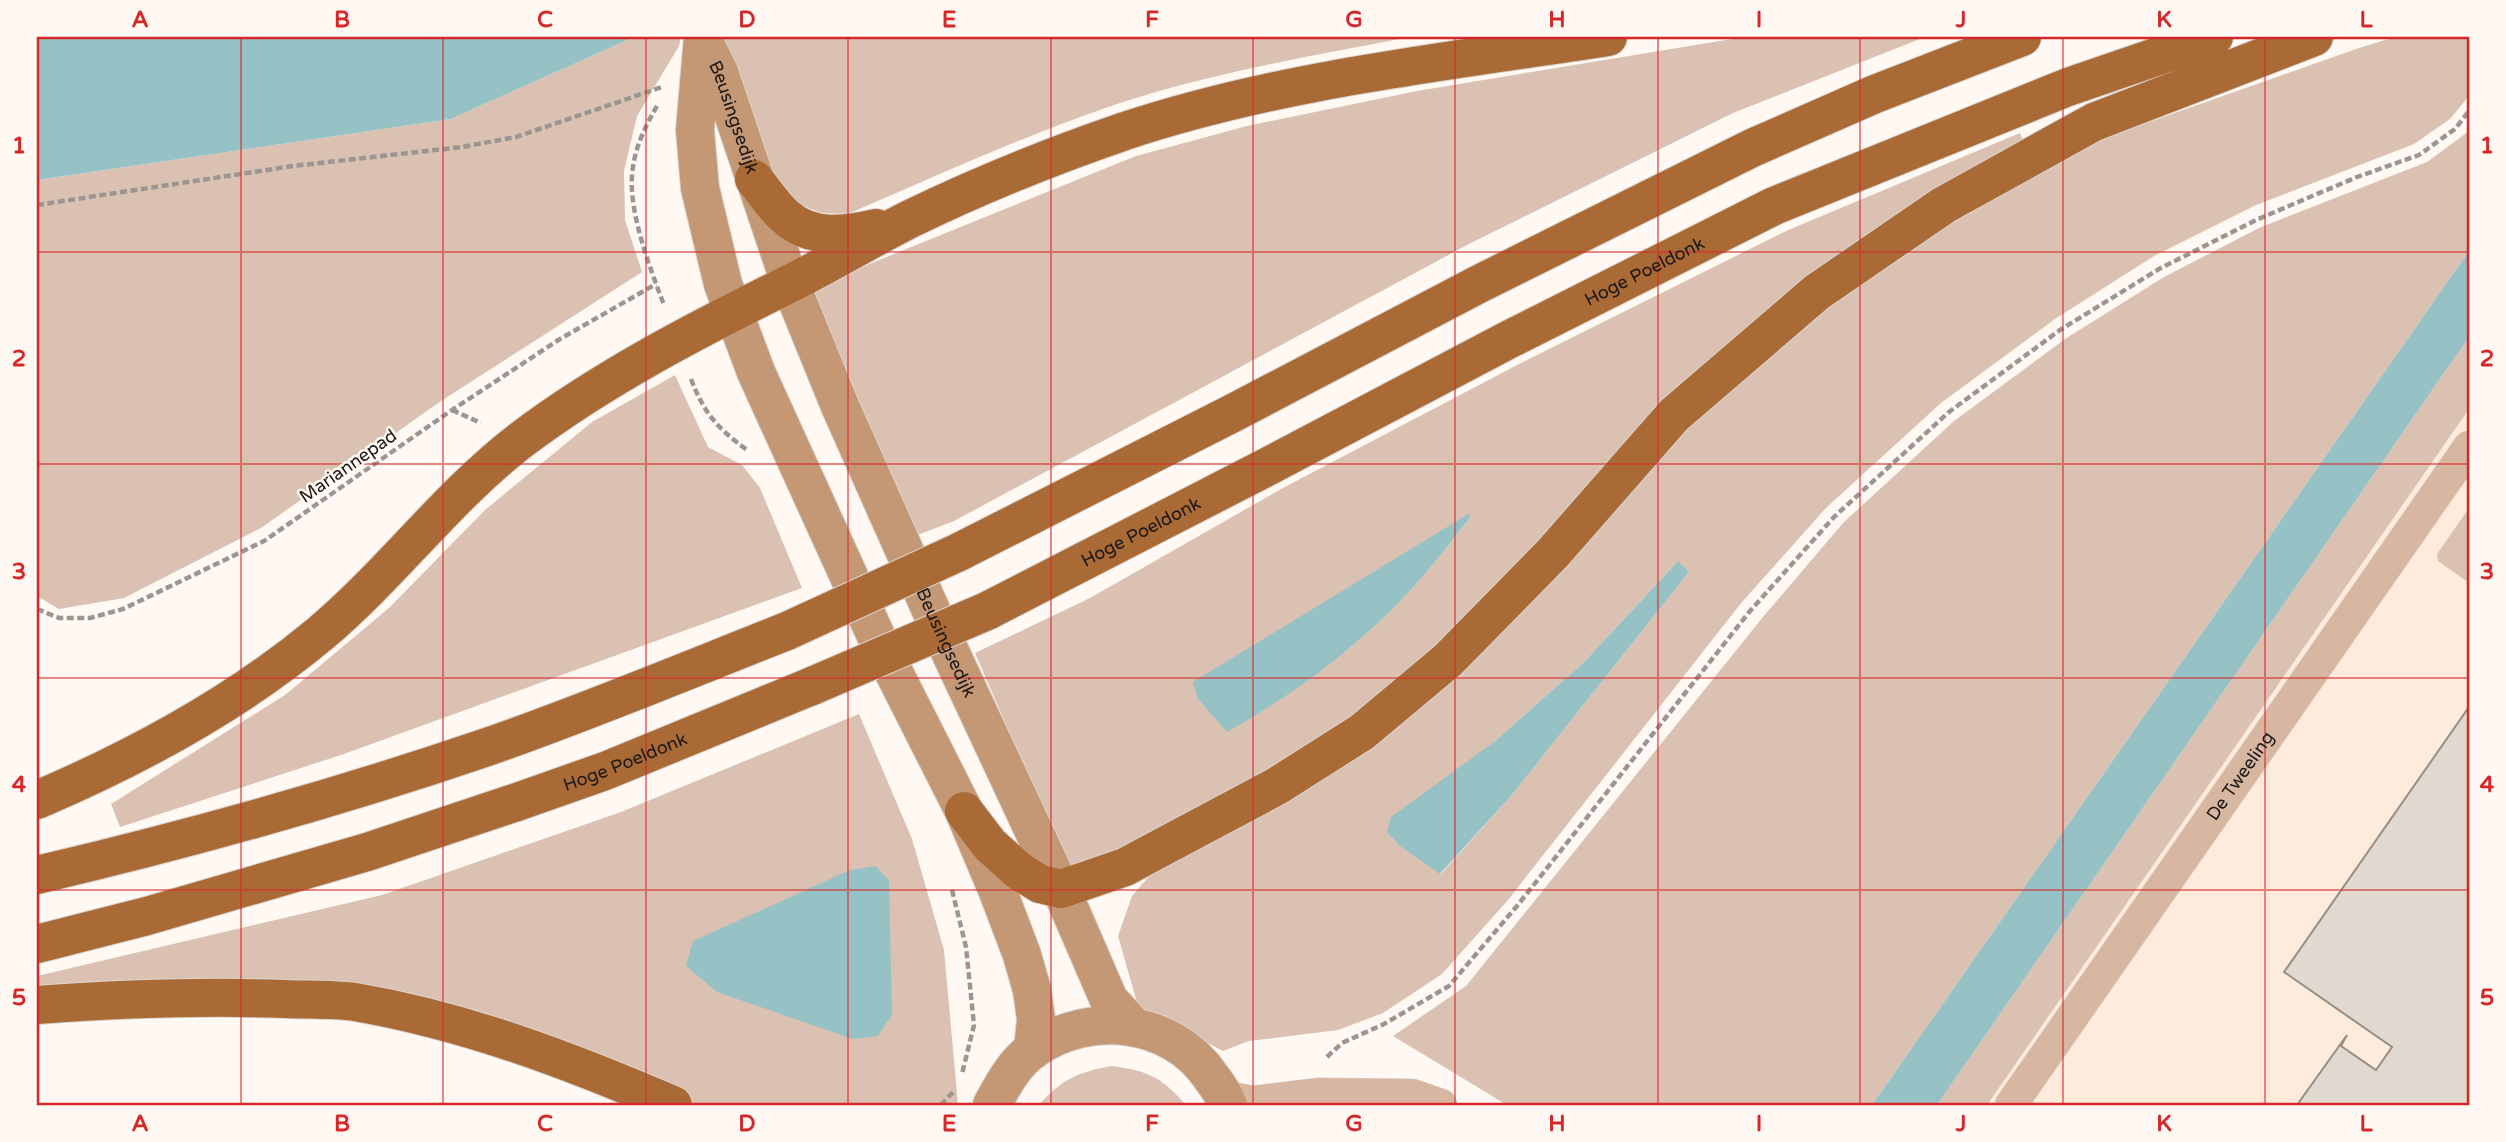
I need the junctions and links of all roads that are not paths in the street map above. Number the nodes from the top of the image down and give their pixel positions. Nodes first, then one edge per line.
1 (1608, 37) edge
2 (2022, 37) edge
3 (2214, 37) edge
4 (2314, 37) edge
5 (703, 38) edge
6 (754, 179) junction
7 (909, 220) junction
8 (790, 283) junction
9 (733, 311) junction
10 (2469, 447) edge
11 (37, 800) edge
12 (964, 811) junction
13 (37, 875) edge
14 (1061, 889) junction
15 (37, 944) edge
16 (37, 1005) edge
17 (1133, 1026) junction
18 (1033, 1050) junction
19 (1226, 1101) edge
20 (673, 1105) edge
21 (992, 1105) edge
22 (1441, 1105) edge
23 (2011, 1105) edge

1 - 7 highway
2 - 13 highway, bridge
3 - 15 highway, Hoge Poeldonk, bridge
4 - 14 highway
5 - 6 street, Beusingsedijk
5 - 9 street, Beusingsedijk
6 - 7 highway
6 - 8 street, Beusingsedijk
7 - 8 highway
8 - 9 highway
8 - 14 street, Beusingsedijk
9 - 11 highway
9 - 12 street, Beusingsedijk
10 - 23 street, De Tweeling
12 - 14 highway
12 - 18 street, Beusingsedijk
14 - 17 street, Beusingsedijk
16 - 20 highway
17 - 18 street
17 - 19 street
18 - 21 street
19 - 22 street

